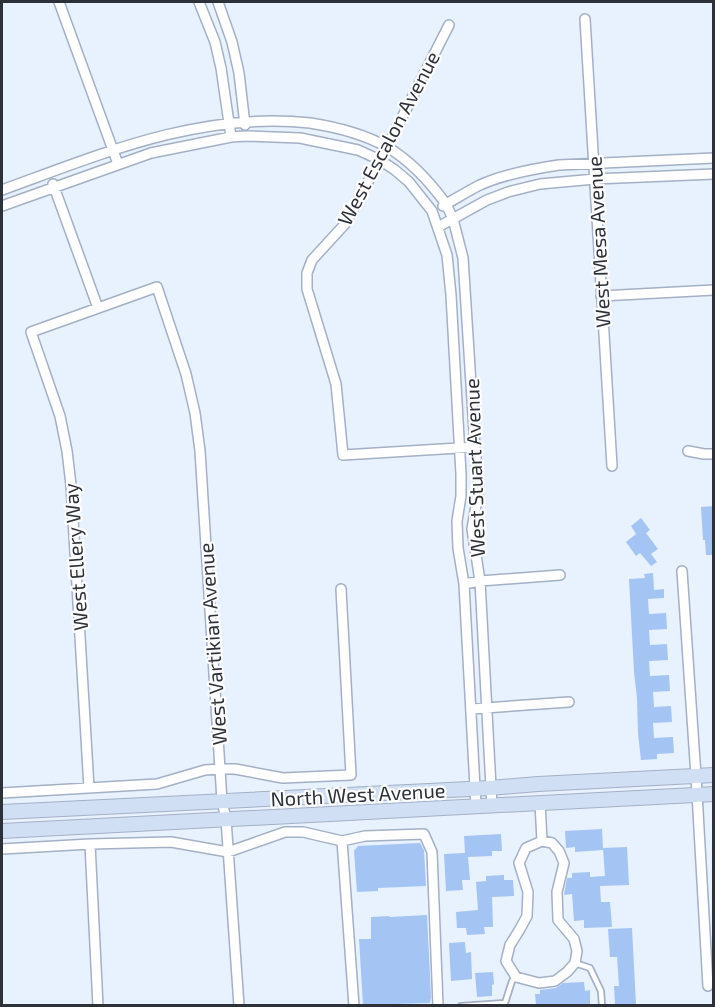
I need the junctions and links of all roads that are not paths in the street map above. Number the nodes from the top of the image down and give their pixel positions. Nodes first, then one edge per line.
1 (59, 2) edge
2 (199, 2) edge
3 (218, 2) edge
4 (585, 18) dead end
5 (449, 25) dead end
6 (245, 121) junction
7 (230, 122) junction
8 (246, 136) junction
9 (231, 137) junction
10 (387, 147) junction
11 (113, 151) junction
12 (714, 158) edge
13 (380, 160) junction
14 (118, 164) junction
15 (594, 164) junction
16 (49, 173) junction
17 (714, 174) edge
18 (595, 179) junction
19 (54, 187) junction
20 (2, 190) edge
21 (446, 204) junction
22 (2, 206) edge
23 (432, 211) junction
24 (453, 219) junction
25 (438, 227) junction
26 (714, 290) edge
27 (601, 297) junction
28 (98, 308) junction
29 (475, 447) junction
30 (459, 448) junction
31 (688, 451) dead end
32 (714, 454) edge
33 (612, 466) dead end
34 (682, 571) dead end
35 (560, 575) dead end
36 (480, 581) junction
37 (464, 584) junction
38 (341, 589) dead end
39 (569, 702) dead end
40 (486, 707) junction
41 (471, 709) junction
42 (220, 769) junction
43 (714, 775) edge
44 (696, 776) junction
45 (89, 788) junction
46 (490, 788) junction
47 (476, 789) junction
48 (2, 794) edge
49 (697, 794) junction
50 (714, 794) edge
51 (222, 801) junction
52 (540, 803) junction
53 (476, 806) junction
54 (492, 806) junction
55 (2, 812) edge
56 (226, 819) junction
57 (2, 831) edge
58 (342, 841) junction
59 (542, 841) junction
60 (90, 844) junction
61 (2, 849) edge
62 (228, 852) junction
63 (575, 963) junction
64 (516, 977) junction
65 (708, 986) dead end
66 (506, 1004) edge
67 (98, 1005) edge
68 (239, 1005) edge
69 (354, 1005) edge
70 (438, 1005) edge
71 (461, 1005) edge
72 (602, 1005) edge

1 - 11 street
2 - 7 street
3 - 6 street
4 - 15 street, West Mesa Avenue
5 - 10 street, West Escalon Avenue
6 - 7 street, West Stuart Avenue
6 - 8 street
6 - 10 street, West Stuart Avenue
7 - 9 street
7 - 11 street, West Stuart Avenue
8 - 9 street, West Stuart Avenue
8 - 13 street, West Stuart Avenue
9 - 14 street, West Stuart Avenue
10 - 13 street, West Escalon Avenue
10 - 21 street, West Stuart Avenue
11 - 14 street
11 - 16 street, West Stuart Avenue
12 - 15 street
13 - 23 street, West Stuart Avenue
13 - 30 street, West Escalon Avenue
14 - 19 street, West Stuart Avenue
15 - 18 street, West Mesa Avenue
15 - 21 street
16 - 19 street
16 - 20 street, West Stuart Avenue
17 - 18 street
18 - 24 street
18 - 27 street, West Mesa Avenue
19 - 22 street, West Stuart Avenue
19 - 28 street
21 - 23 street
21 - 24 street, West Stuart Avenue
23 - 25 street, West Stuart Avenue
24 - 25 street
24 - 29 street, West Stuart Avenue
25 - 30 street, West Stuart Avenue
26 - 27 street
27 - 33 street, West Mesa Avenue
28 - 42 street, West Vartikian Avenue
28 - 45 street, West Ellery Way
29 - 30 street
29 - 36 street, West Stuart Avenue
30 - 37 street, West Stuart Avenue
31 - 32 street
34 - 44 street
35 - 36 street
36 - 37 street
36 - 40 street, West Stuart Avenue
37 - 41 street, West Stuart Avenue
38 - 42 street
39 - 40 street
40 - 41 street
40 - 46 street, West Stuart Avenue
41 - 47 street, West Stuart Avenue
42 - 45 street
42 - 51 street, West Vartikian Avenue
43 - 44 main road, North West Avenue
44 - 46 main road, North West Avenue
44 - 49 street
45 - 48 street
46 - 47 main road, North West Avenue
46 - 54 street, West Stuart Avenue
47 - 51 main road, North West Avenue
47 - 53 street, West Stuart Avenue
49 - 50 main road, North West Avenue
49 - 52 main road, North West Avenue
49 - 65 street
51 - 55 main road, North West Avenue
51 - 56 street, West Vartikian Avenue
52 - 54 main road, North West Avenue
52 - 59 street
53 - 54 main road, North West Avenue
53 - 56 main road, North West Avenue
56 - 57 main road, North West Avenue
56 - 62 street, West Vartikian Avenue
58 - 62 street, North West Avenue
58 - 69 street
58 - 70 street, North West Avenue
59 - 63 street
59 - 64 street
60 - 61 street, North West Avenue
60 - 62 street, North West Avenue
60 - 67 street
62 - 68 street, West Vartikian Avenue
63 - 64 street
63 - 72 lane
64 - 66 lane
66 - 71 lane

